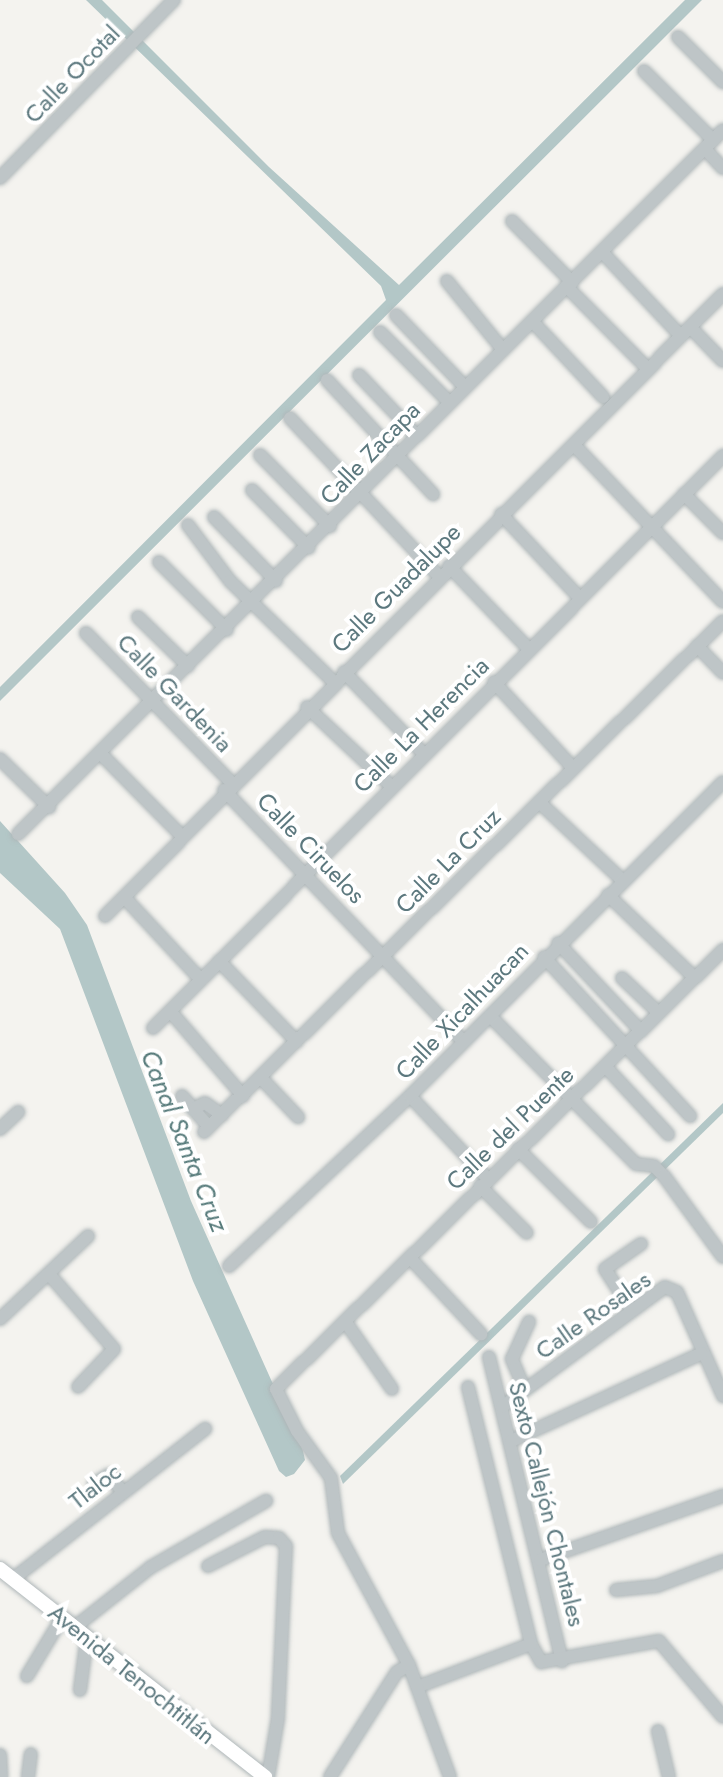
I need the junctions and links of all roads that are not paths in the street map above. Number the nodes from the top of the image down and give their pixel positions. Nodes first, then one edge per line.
1 (174, 0) edge
2 (678, 37) dead end
3 (644, 71) dead end
4 (723, 82) edge
5 (723, 130) edge
6 (709, 144) junction
7 (723, 168) edge
8 (0, 178) edge
9 (512, 221) dead end
10 (603, 253) junction
11 (447, 281) dead end
12 (569, 284) junction
13 (723, 294) edge
14 (396, 315) dead end
15 (532, 321) junction
16 (380, 332) dead end
17 (686, 332) junction
18 (503, 350) junction
19 (723, 361) edge
20 (648, 369) junction
21 (359, 375) dead end
22 (327, 380) dead end
23 (464, 386) junction
24 (603, 397) dead end
25 (449, 402) junction
26 (290, 418) dead end
27 (417, 436) junction
28 (574, 445) junction
29 (260, 455) dead end
30 (398, 455) junction
31 (723, 456) edge
32 (252, 490) dead end
33 (363, 492) junction
34 (433, 494) dead end
35 (684, 494) junction
36 (501, 514) junction
37 (214, 517) dead end
38 (188, 525) dead end
39 (330, 526) junction
40 (650, 529) junction
41 (723, 533) edge
42 (309, 548) junction
43 (159, 562) dead end
44 (449, 566) junction
45 (439, 576) junction
46 (276, 581) junction
47 (580, 598) junction
48 (723, 602) edge
49 (252, 603) junction
50 (138, 617) dead end
51 (723, 621) edge
52 (227, 630) junction
53 (86, 633) dead end
54 (697, 646) junction
55 (528, 648) junction
56 (188, 666) junction
57 (344, 672) junction
58 (723, 673) edge
59 (333, 681) junction
60 (494, 682) junction
61 (152, 700) junction
62 (307, 707) junction
63 (100, 753) junction
64 (423, 753) junction
65 (0, 759) edge
66 (573, 768) junction
67 (723, 782) edge
68 (390, 785) junction
69 (228, 787) junction
70 (539, 802) junction
71 (49, 807) junction
72 (18, 834) dead end
73 (181, 835) junction
74 (305, 874) junction
75 (623, 881) junction
76 (608, 895) junction
77 (124, 897) junction
78 (105, 916) dead end
79 (558, 943) junction
80 (723, 950) edge
81 (384, 956) junction
82 (544, 957) junction
83 (219, 961) junction
84 (622, 978) dead end
85 (695, 978) junction
86 (201, 980) junction
87 (170, 1011) junction
88 (659, 1013) junction
89 (490, 1016) junction
90 (153, 1028) dead end
91 (641, 1031) junction
92 (297, 1042) junction
93 (464, 1042) junction
94 (624, 1048) junction
95 (605, 1066) junction
96 (261, 1078) junction
97 (182, 1096) dead end
98 (243, 1096) junction
99 (410, 1096) junction
100 (572, 1098) junction
101 (193, 1109) junction
102 (18, 1112) dead end
103 (222, 1115) junction
104 (690, 1116) dead end
105 (298, 1117) dead end
106 (0, 1129) edge
107 (668, 1134) dead end
108 (518, 1149) junction
109 (484, 1182) junction
110 (591, 1222) dead end
111 (527, 1233) dead end
112 (88, 1236) dead end
113 (641, 1244) dead end
114 (723, 1257) edge
115 (411, 1259) junction
116 (229, 1266) dead end
117 (49, 1274) junction
118 (632, 1311) junction
119 (0, 1319) edge
120 (529, 1322) dead end
121 (347, 1324) junction
122 (481, 1334) dead end
123 (702, 1353) junction
124 (489, 1357) dead end
125 (78, 1387) dead end
126 (468, 1387) dead end
127 (392, 1389) dead end
128 (525, 1390) junction
129 (723, 1396) edge
130 (502, 1407) junction
131 (205, 1429) dead end
132 (511, 1441) junction
133 (94, 1484) dead end
134 (123, 1492) junction
135 (723, 1496) edge
136 (266, 1501) dead end
137 (540, 1560) junction
138 (723, 1561) edge
139 (208, 1566) dead end
140 (0, 1569) edge
141 (13, 1579) junction
142 (616, 1590) dead end
143 (69, 1623) junction
144 (87, 1637) junction
145 (531, 1644) junction
146 (562, 1661) junction
147 (409, 1665) junction
148 (27, 1676) dead end
149 (417, 1687) junction
150 (80, 1690) dead end
151 (723, 1717) edge
152 (658, 1731) dead end
153 (31, 1754) dead end
154 (0, 1755) edge
155 (1, 1777) edge
156 (28, 1777) edge
157 (266, 1777) edge
158 (330, 1777) edge
159 (450, 1777) edge
160 (669, 1777) edge

1 - 8 street, Calle Ocotal
2 - 4 street
3 - 6 street
5 - 6 street, Calle Zacapa
6 - 7 street
6 - 10 street, Calle Zacapa
9 - 12 street
10 - 12 street, Calle Zacapa
10 - 17 street
11 - 18 street
12 - 15 street, Calle Zacapa
12 - 20 street
13 - 17 street, Calle Guadalupe
14 - 23 street
15 - 18 street, Calle Zacapa
15 - 24 street
16 - 25 street
17 - 19 street
17 - 20 street, Calle Guadalupe
18 - 23 street, Calle Zacapa
20 - 28 street, Calle Guadalupe
21 - 27 street
22 - 30 street
23 - 25 street, Calle Zacapa
25 - 27 street, Calle Zacapa
26 - 33 street
27 - 30 street, Calle Zacapa
28 - 36 street, Calle Guadalupe
28 - 40 street
29 - 39 street
30 - 33 street, Calle Zacapa
30 - 34 street
31 - 35 street, Calle La Herencia
32 - 42 street
33 - 39 street, Calle Zacapa
33 - 45 street
35 - 40 street, Calle La Herencia
35 - 41 street
36 - 44 street, Calle Guadalupe
36 - 47 street
37 - 46 street
38 - 49 street
39 - 42 street, Calle Zacapa
40 - 47 street, Calle La Herencia
40 - 48 street
42 - 46 street, Calle Zacapa
43 - 52 street
44 - 45 street, Calle Guadalupe
44 - 55 street
45 - 57 street, Calle Guadalupe
46 - 49 street, Calle Zacapa
47 - 55 street, Calle La Herencia
49 - 52 street, Calle Zacapa
49 - 59 street
50 - 56 street
51 - 54 street, Calle La Cruz
52 - 56 street, Calle Zacapa
53 - 61 street, Calle Gardenia
54 - 58 street
54 - 66 street, Calle La Cruz
55 - 60 street, Calle La Herencia
56 - 61 street, Calle Zacapa
57 - 59 street, Calle Guadalupe
57 - 64 street
59 - 62 street, Calle Guadalupe
60 - 64 street, Calle La Herencia
60 - 66 street
61 - 63 street, Calle Zacapa
61 - 69 street, Calle Gardenia
62 - 68 street
62 - 69 street, Calle Guadalupe
63 - 71 street, Calle Zacapa
63 - 73 street
64 - 68 street, Calle La Herencia
65 - 71 street
66 - 70 street, Calle La Cruz
67 - 75 street, Calle Xicalhuacan
68 - 74 street, Calle La Herencia
69 - 73 street, Calle Guadalupe
69 - 74 street, Calle Ciruelos
70 - 75 street
70 - 81 street, Calle La Cruz
71 - 72 street, Calle Zacapa
73 - 77 street, Calle Guadalupe
74 - 81 street, Calle Ciruelos
74 - 83 street, Calle La Herencia
75 - 76 street, Calle Xicalhuacan
76 - 79 street, Calle Xicalhuacan
76 - 85 street
77 - 78 street, Calle Guadalupe
77 - 86 street
79 - 82 street, Calle Xicalhuacan
79 - 91 street
80 - 85 street, Calle del Puente
81 - 92 street, Calle La Cruz
81 - 93 street, Calle Ciruelos
82 - 89 street, Calle Xicalhuacan
82 - 94 street
83 - 86 street, Calle La Herencia
83 - 92 street
84 - 88 street
85 - 88 street, Calle del Puente
86 - 87 street, Calle La Herencia
87 - 90 street, Calle La Herencia
87 - 98 street
88 - 91 street, Calle del Puente
89 - 93 street, Calle Xicalhuacan
89 - 100 street
91 - 94 street, Calle del Puente
92 - 96 street, Calle La Cruz
93 - 99 street, Calle Xicalhuacan
94 - 95 street, Calle del Puente
94 - 104 street
95 - 100 street, Calle del Puente
95 - 107 street
96 - 98 street, Calle La Cruz
96 - 105 street
97 - 101 street
98 - 103 street, Calle La Cruz
99 - 109 street
99 - 116 street, Calle Xicalhuacan
100 - 108 street, Calle del Puente
100 - 114 street
101 - 103 street
101 - 103 street, Calle La Cruz
102 - 106 street
108 - 109 street, Calle del Puente
108 - 110 street
109 - 111 street
109 - 115 street, Calle del Puente
112 - 117 street
113 - 118 street
115 - 121 street, Calle del Puente
115 - 122 street
117 - 119 street
117 - 125 street
118 - 123 street, Calle Rosales
118 - 128 street, Calle Rosales
120 - 128 street
121 - 127 street
121 - 147 street, Calle del Puente
123 - 129 street
123 - 132 street
124 - 130 street, Sexto Callejón Chontales
126 - 145 street
128 - 130 street, Calle Rosales
130 - 132 street, Sexto Callejón Chontales
131 - 134 street, Tlaloc
132 - 137 street, Sexto Callejón Chontales
133 - 134 street
134 - 141 street, Tlaloc
135 - 137 street
136 - 143 street
137 - 146 street, Sexto Callejón Chontales
138 - 142 street
139 - 157 street
140 - 141 main road, Avenida Tenochtitlán
141 - 143 main road, Avenida Tenochtitlán
143 - 144 main road, Avenida Tenochtitlán
143 - 148 street
144 - 150 street
144 - 157 main road, Avenida Tenochtitlán
145 - 146 street
145 - 149 street
146 - 151 street
147 - 149 street
147 - 158 street
149 - 159 street
152 - 160 street
153 - 156 street
154 - 155 street

